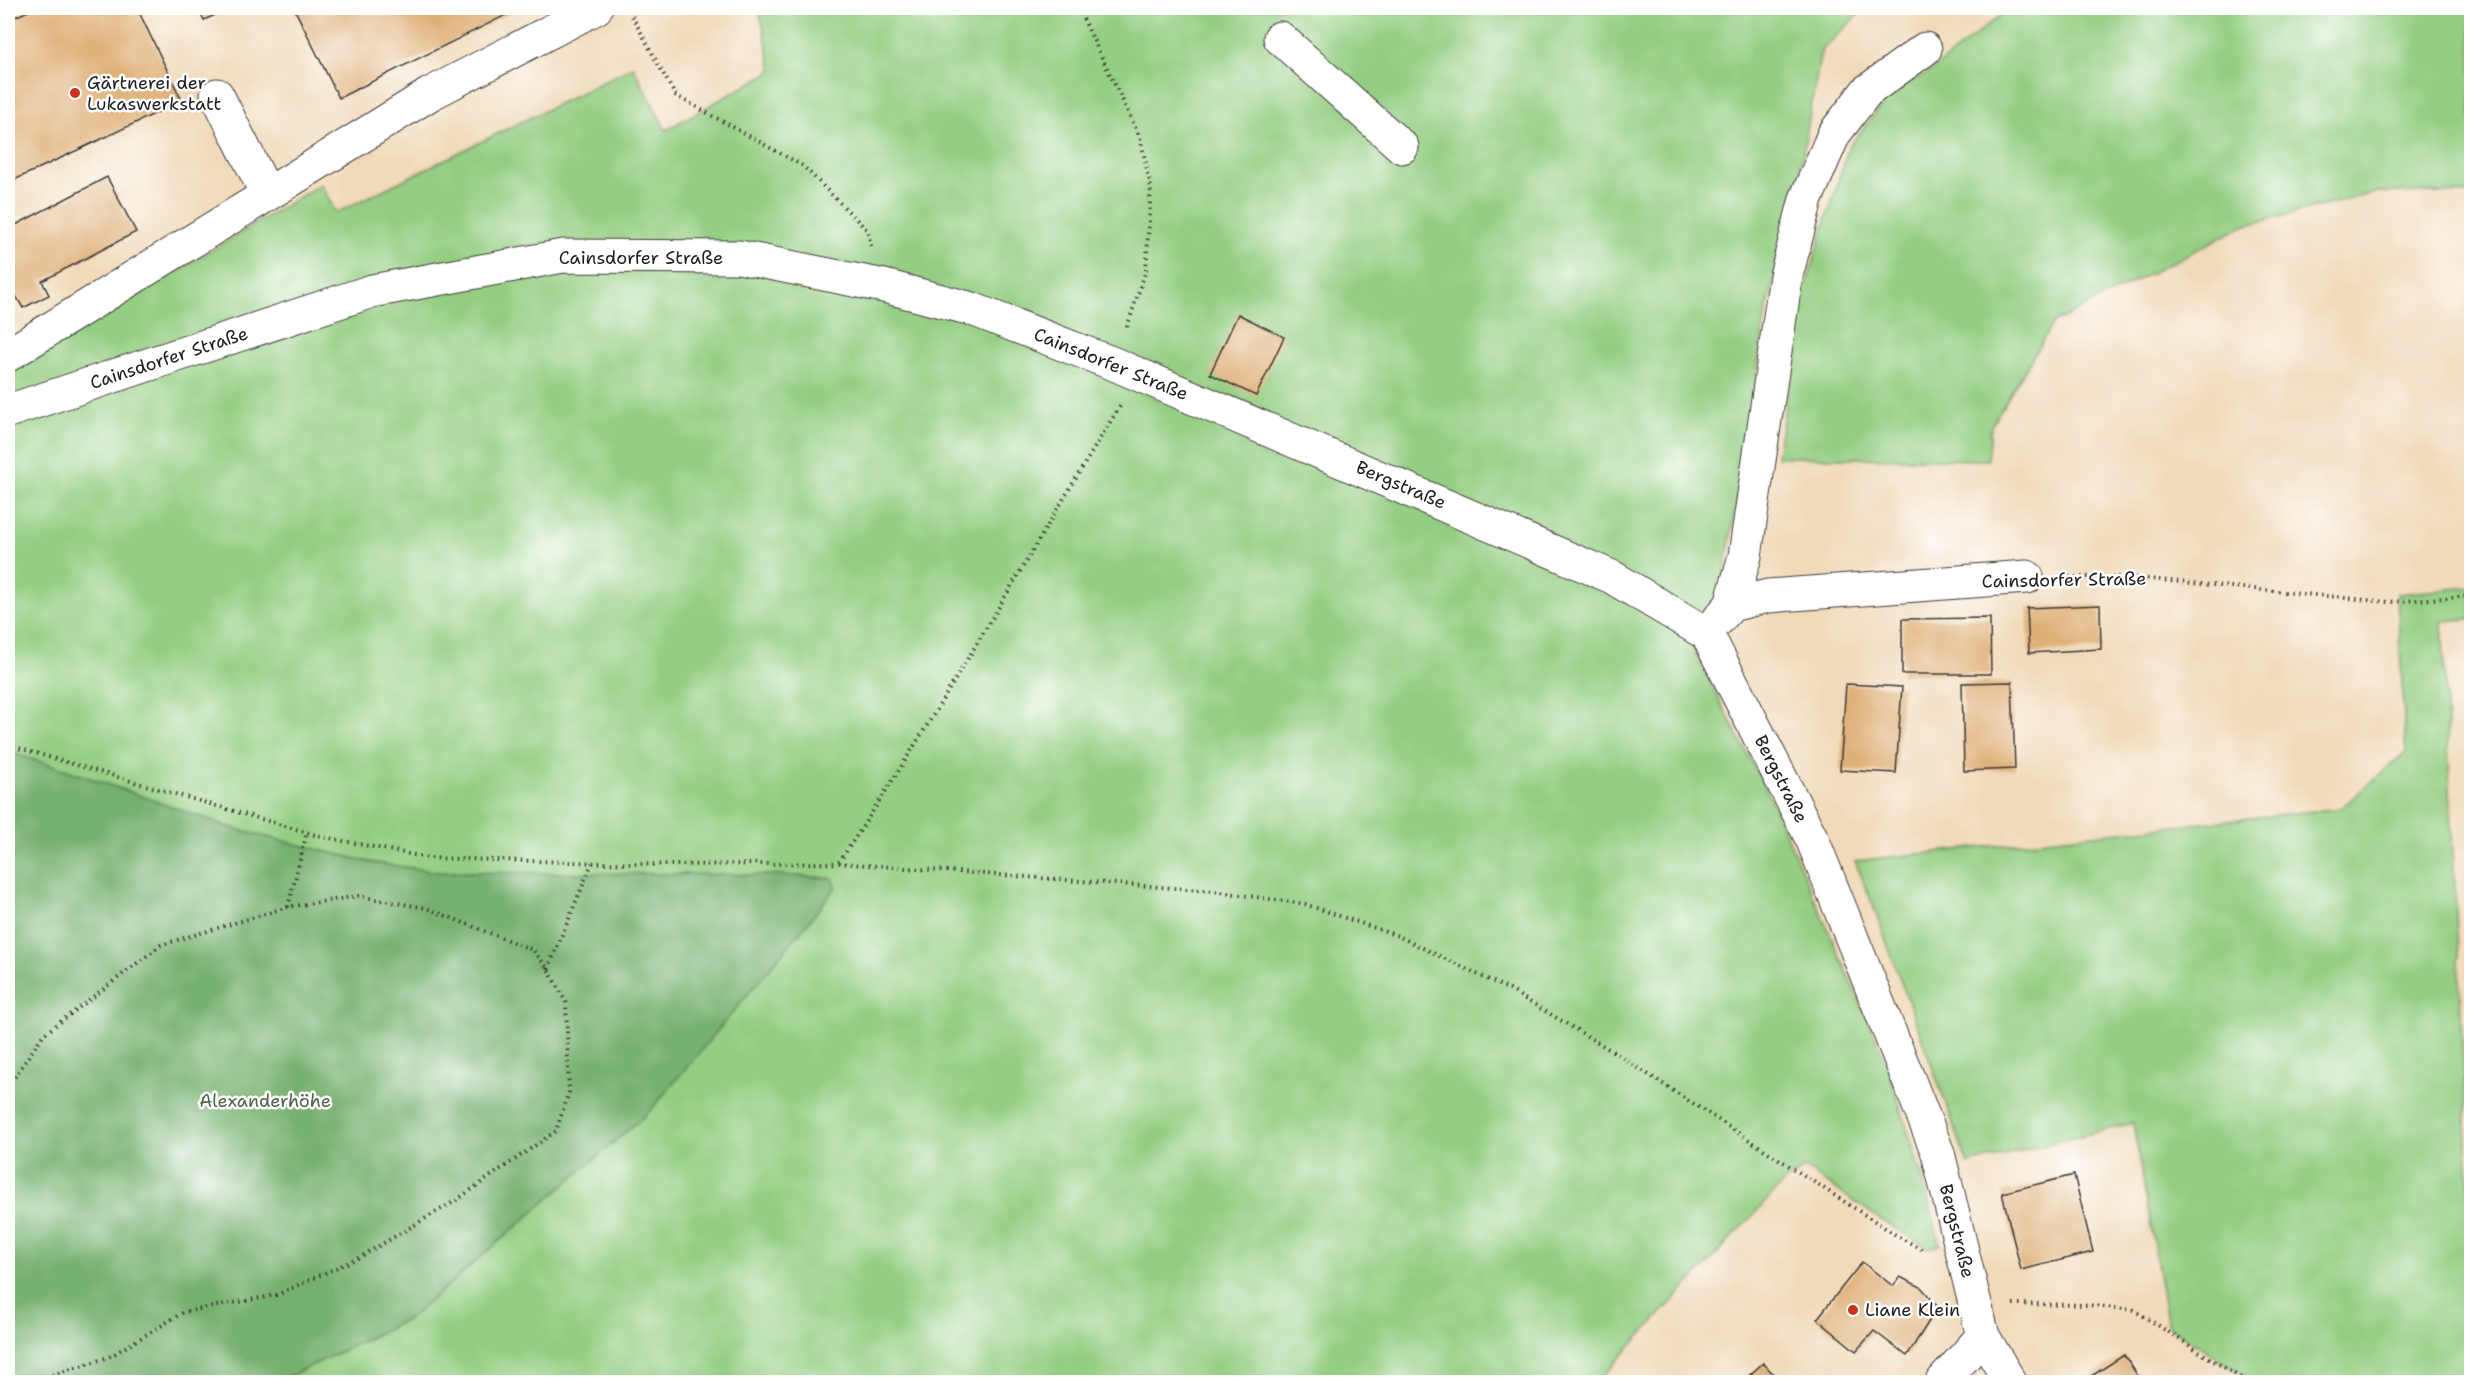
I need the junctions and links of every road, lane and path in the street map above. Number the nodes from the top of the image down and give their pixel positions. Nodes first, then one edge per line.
1 (596, 8) edge
2 (627, 8) edge
3 (1078, 8) edge
4 (1280, 38) dead end
5 (1925, 49) dead end
6 (217, 95) dead end
7 (1402, 147) dead end
8 (267, 194) junction
9 (879, 285) junction
10 (8, 355) edge
11 (1114, 364) junction
12 (8, 411) edge
13 (1268, 429) joint
14 (2027, 577) joint
15 (2472, 596) edge
16 (1731, 605) junction
17 (1707, 634) junction
18 (8, 745) edge
19 (307, 832) junction
20 (592, 862) junction
21 (839, 863) junction
22 (288, 907) junction
23 (548, 969) junction
24 (8, 1087) edge
25 (1966, 1266) junction
26 (1980, 1323) junction
27 (30, 1383) edge
28 (1942, 1383) edge
29 (2010, 1383) edge
30 (2247, 1383) edge

1 - 8 street
2 - 9 path
3 - 11 path
4 - 7 street
5 - 16 street
6 - 8 street
8 - 10 street
9 - 11 street, Cainsdorfer Straße
9 - 12 street, Cainsdorfer Straße
11 - 13 street, Cainsdorfer Straße
11 - 21 path
13 - 17 street, Bergstraße
14 - 15 path, Cainsdorfer Straße
14 - 16 street, Cainsdorfer Straße
16 - 17 street
17 - 25 street, Bergstraße
18 - 19 path
19 - 20 path
19 - 22 path
20 - 21 path
20 - 23 path
21 - 25 path
22 - 23 path
22 - 24 path
23 - 27 path
25 - 26 street, Bergstraße
26 - 28 street
26 - 29 street, Bergstraße
26 - 30 path

